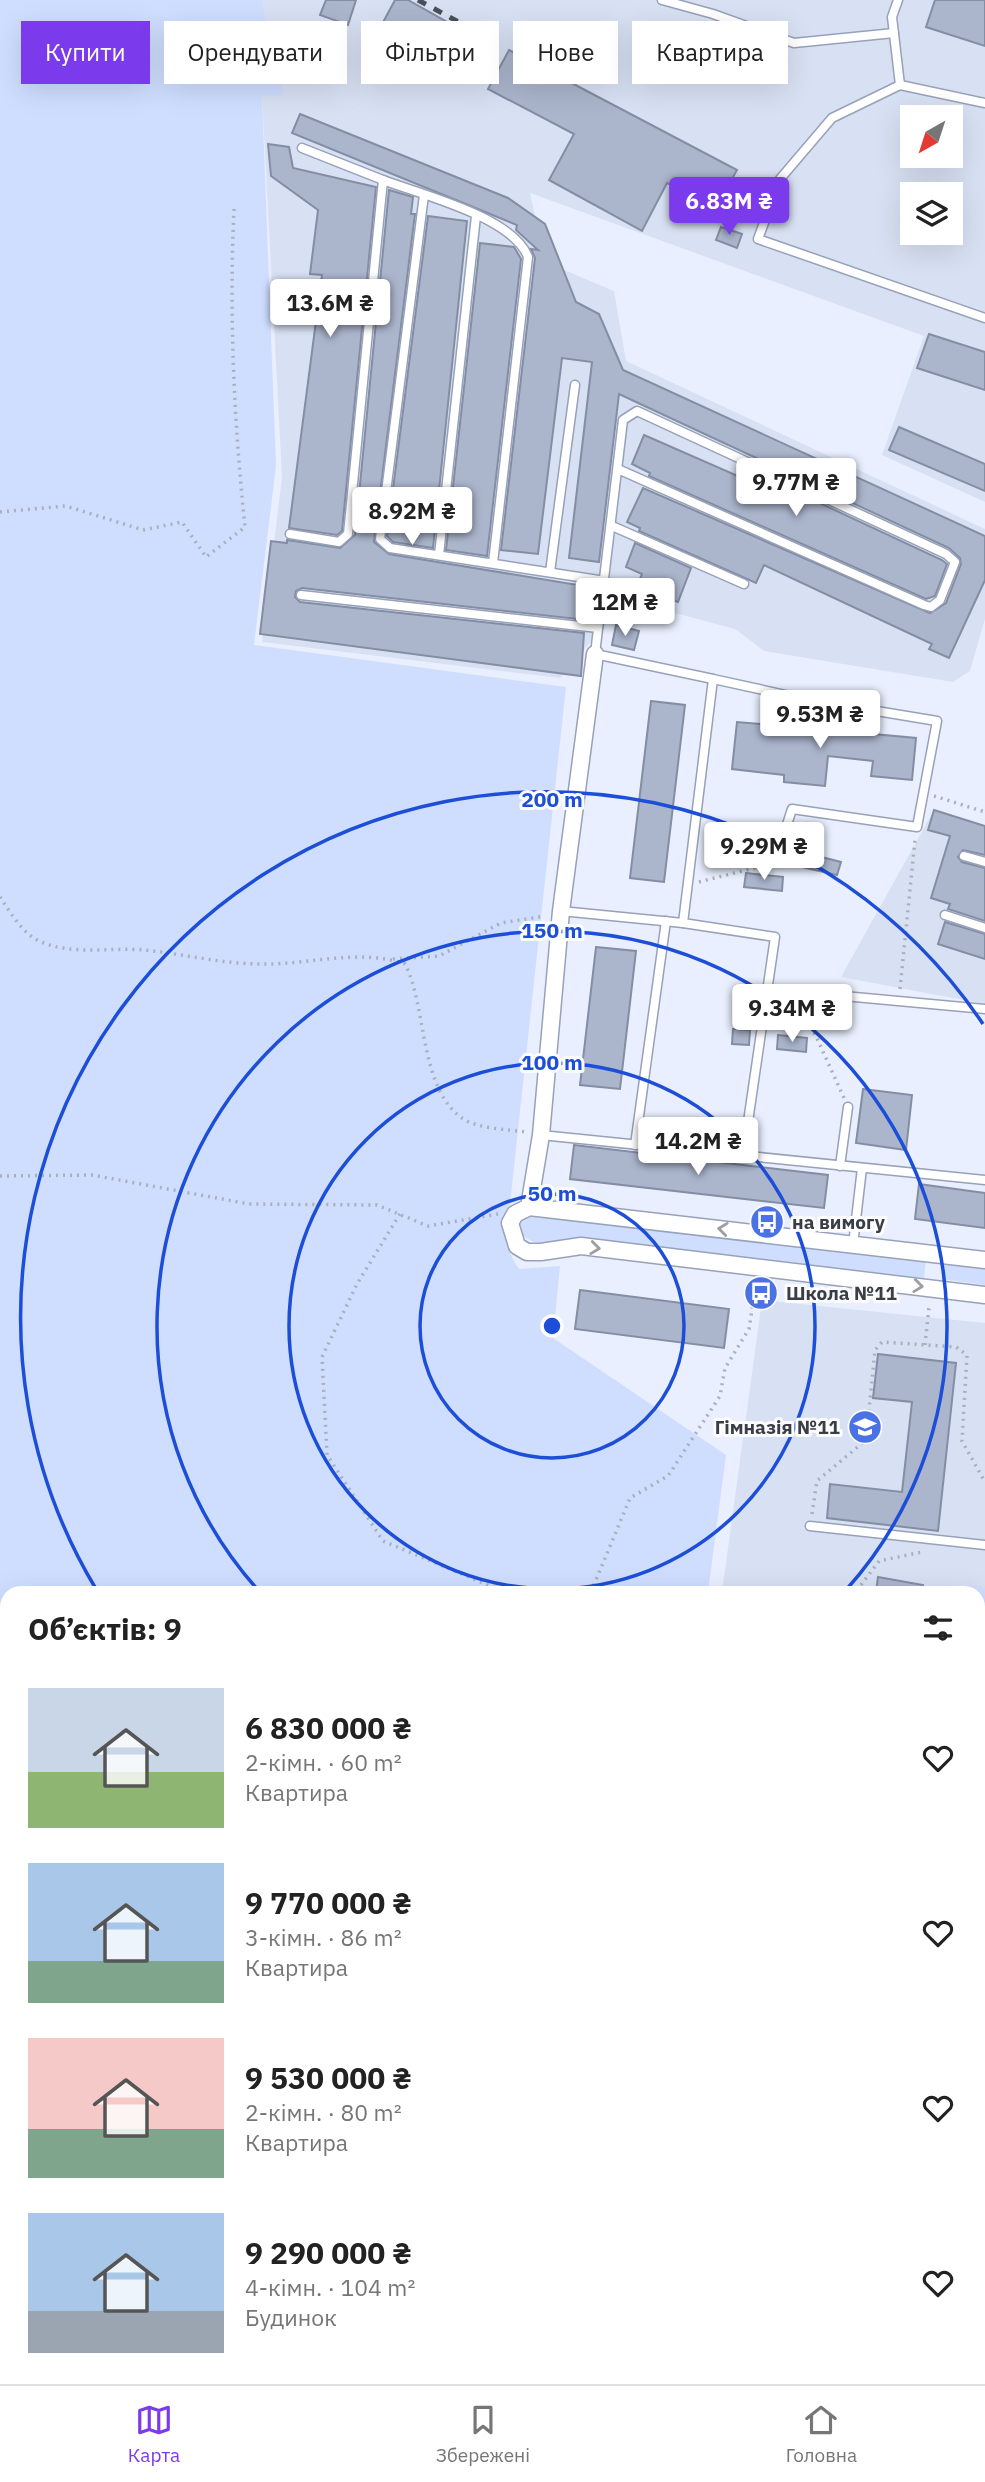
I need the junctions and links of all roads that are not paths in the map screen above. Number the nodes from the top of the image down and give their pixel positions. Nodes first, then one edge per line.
1 (662, 0) edge
2 (898, 0) edge
3 (894, 33) junction
4 (900, 85) junction
5 (985, 103) edge
6 (302, 148) dead end
7 (383, 180) junction
8 (424, 195) junction
9 (476, 216) junction
10 (985, 318) edge
11 (575, 385) dead end
12 (620, 470) junction
13 (612, 526) junction
14 (290, 534) dead end
15 (439, 555) junction
16 (493, 564) junction
17 (550, 572) junction
18 (605, 581) junction
19 (744, 584) dead end
20 (301, 596) dead end
21 (598, 628) junction
22 (595, 654) junction
23 (713, 679) junction
24 (964, 856) dead end
25 (775, 862) road end
26 (985, 862) edge
27 (561, 914) junction
28 (945, 915) dead end
29 (666, 921) junction
30 (683, 923) junction
31 (985, 928) edge
32 (768, 989) junction
33 (985, 1009) edge
34 (848, 1107) road end
35 (541, 1135) junction
36 (635, 1145) junction
37 (743, 1156) junction
38 (840, 1166) junction
39 (862, 1168) junction
40 (985, 1180) edge
41 (530, 1204) junction
42 (853, 1245) junction
43 (985, 1260) edge
44 (985, 1295) edge
45 (810, 1526) road end
46 (985, 1545) edge

1 - 3 lane
2 - 3 lane
3 - 4 lane
4 - 5 lane
4 - 10 lane
6 - 7 lane
7 - 8 lane
7 - 14 lane
8 - 9 lane
8 - 15 lane
9 - 15 lane
9 - 16 lane
11 - 17 lane
12 - 12 lane
12 - 13 lane
13 - 18 lane
13 - 19 lane
15 - 16 lane
16 - 17 lane
17 - 18 lane
18 - 21 lane
20 - 21 lane
21 - 22 lane
22 - 23 lane
22 - 27 street
23 - 25 lane
23 - 30 lane
24 - 26 lane
27 - 29 lane
27 - 35 street
28 - 31 lane
29 - 30 lane
29 - 36 lane
30 - 32 lane
32 - 33 lane
32 - 37 lane
34 - 38 lane
35 - 36 lane
35 - 41 street
36 - 37 lane
37 - 38 lane
38 - 39 lane
39 - 40 lane
39 - 42 lane
42 -> 41 street
41 -> 44 street
42 - 43 street
45 - 46 lane

